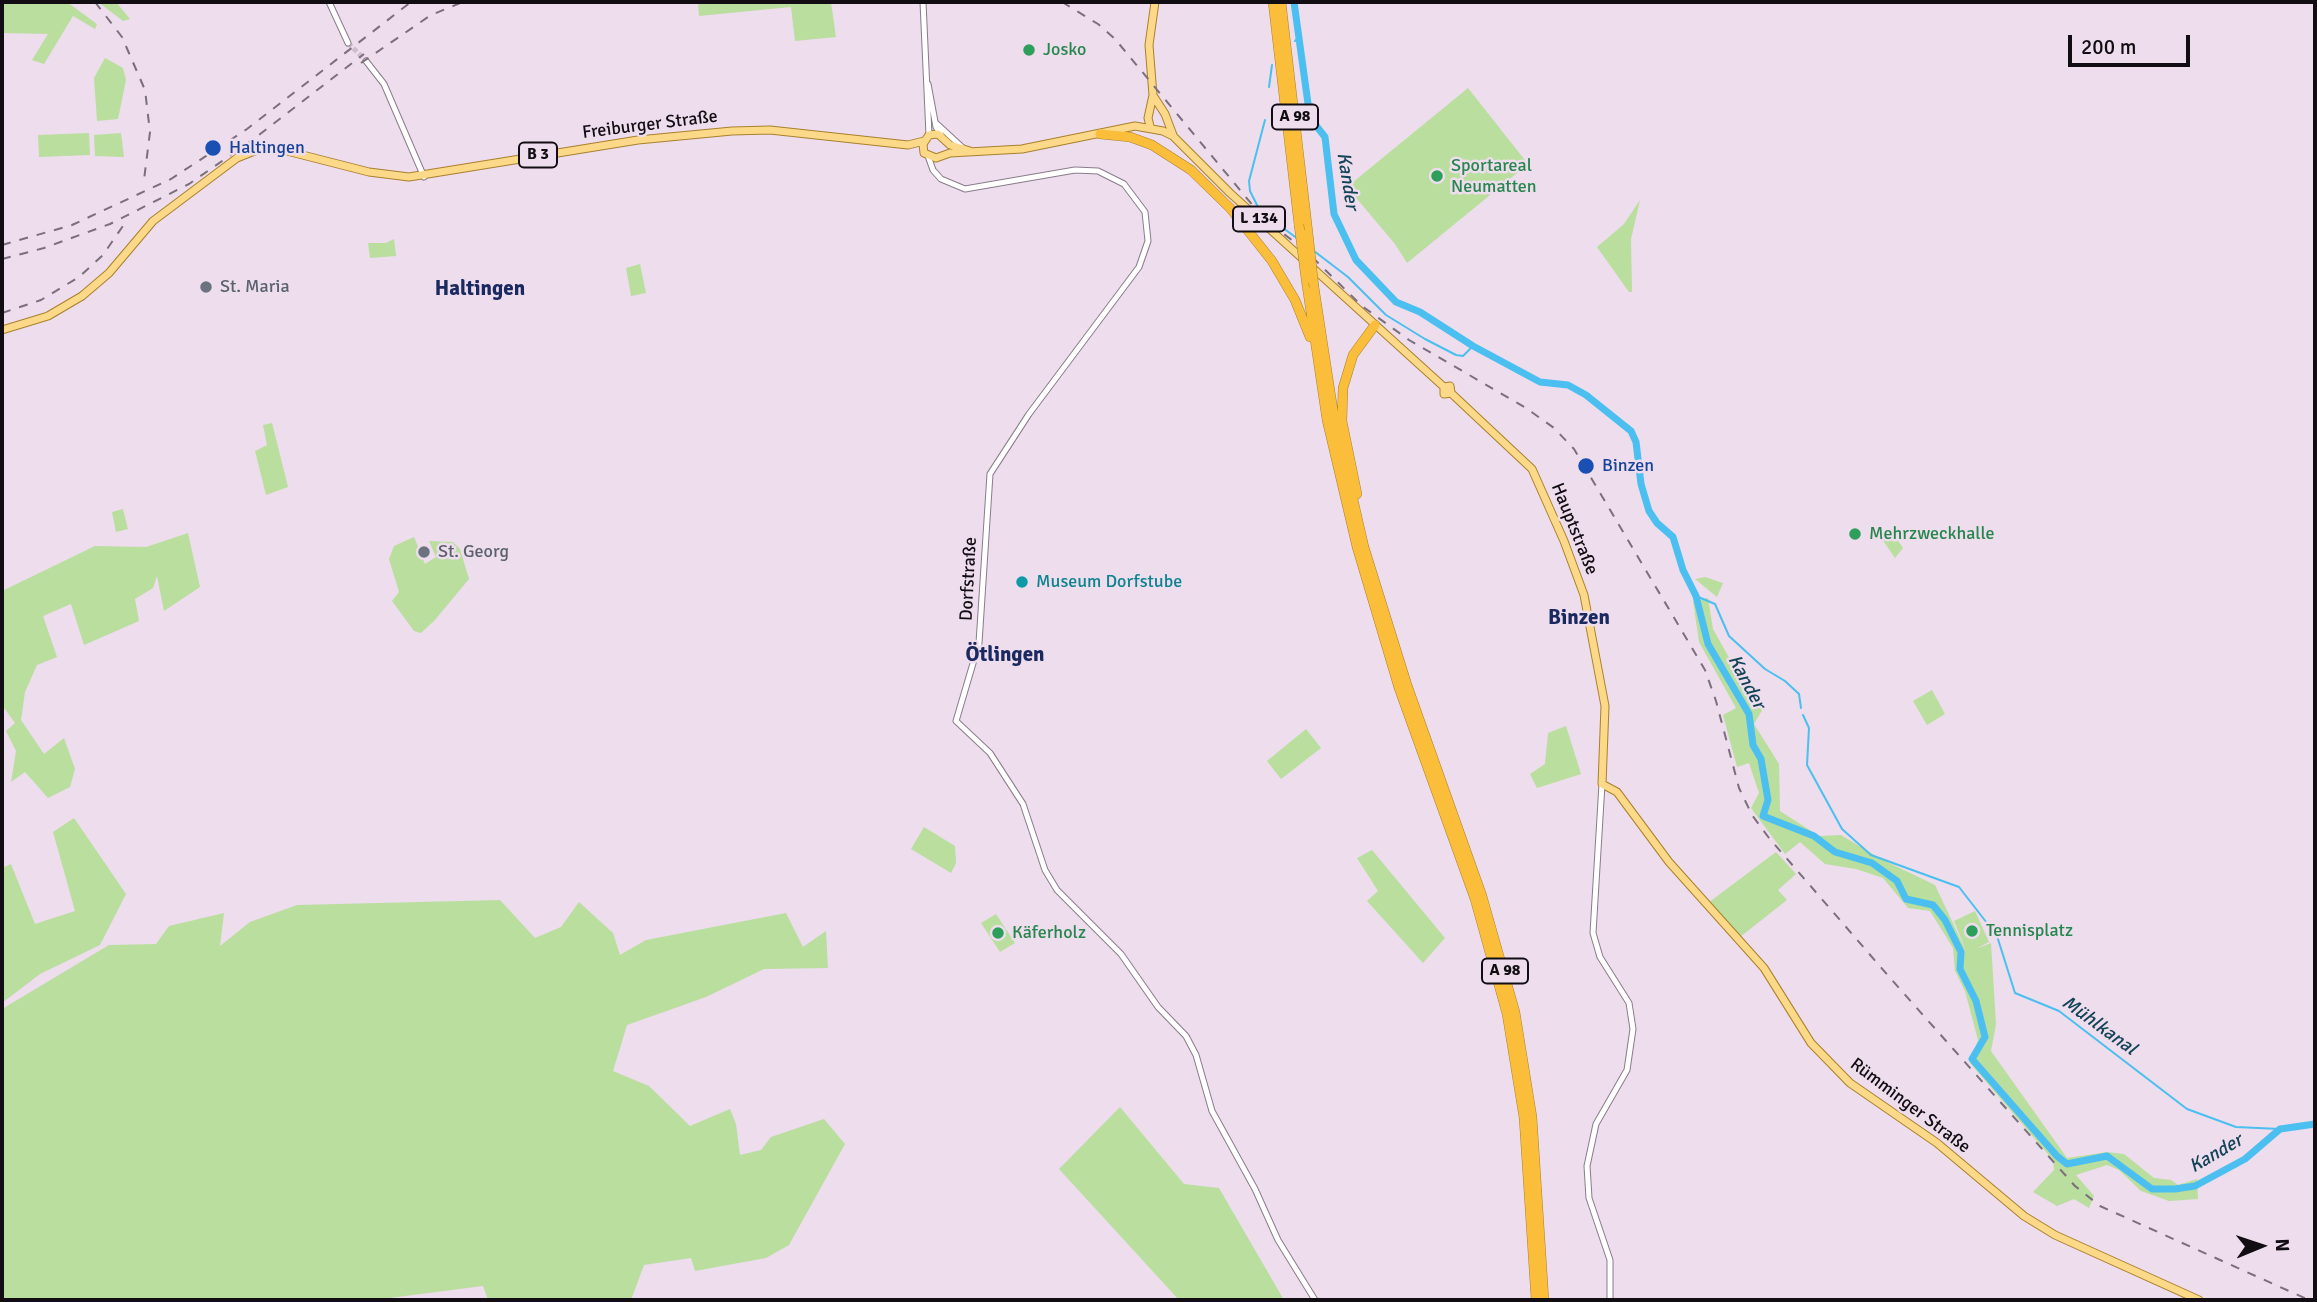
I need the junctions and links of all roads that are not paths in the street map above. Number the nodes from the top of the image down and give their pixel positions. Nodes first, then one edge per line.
1 (329, 2) edge
2 (923, 2) edge
3 (1155, 2) edge
4 (1273, 2) edge
5 (1281, 2) edge
6 (348, 43) tunnel mouth
7 (366, 61) tunnel mouth
8 (928, 82) junction
9 (1153, 95) junction
10 (1161, 111) junction
11 (1150, 119) junction
12 (936, 121) junction
13 (1167, 122) junction
14 (1159, 129) junction
15 (1100, 134) junction
16 (1173, 136) junction
17 (926, 138) junction
18 (944, 138) junction
19 (908, 145) junction
20 (968, 150) junction
21 (926, 154) junction
22 (942, 156) junction
23 (936, 173) junction
24 (424, 177) junction
25 (1374, 325) junction
26 (2, 330) edge
27 (1316, 352) junction
28 (1364, 547) junction
29 (1602, 784) junction
30 (1315, 1300) edge
31 (1536, 1300) edge
32 (1544, 1300) edge
33 (1609, 1300) edge
34 (2199, 1300) edge

1 - 6 street
2 - 8 street
3 - 9 main road
4 - 27 highway, A 98, bridge
5 - 28 highway, A 98, bridge
7 - 24 street
8 - 12 street
8 - 17 street
9 - 10 main road
9 - 11 main road
10 - 11 main road
10 - 13 main road
11 - 14 main road
11 - 15 main road, Freiburger Straße
12 - 18 street
12 - 20 street
13 - 14 main road
13 - 16 main road, L 134
14 - 16 main road, L 134
15 - 20 main road, Freiburger Straße
15 - 27 highway
16 - 25 main road, L 134
17 - 18 main road, Freiburger Straße
17 - 19 main road, Freiburger Straße / B 3
17 - 21 main road
18 - 20 main road
18 - 22 main road
19 - 21 main road, Freiburger Straße / B 3
19 - 24 main road, Freiburger Straße / B 3
20 - 22 main road, Freiburger Straße
21 - 22 main road, Freiburger Straße
21 - 23 street
22 - 23 street
23 - 30 street, Dorfstraße
24 - 26 main road, Freiburger Straße / B 3
25 - 28 highway
25 - 29 main road, Hauptstraße / L 134
27 - 31 highway, A 98
28 - 32 highway, A 98
29 - 33 street, Hauptstraße
29 - 34 main road, Rümminger Straße

